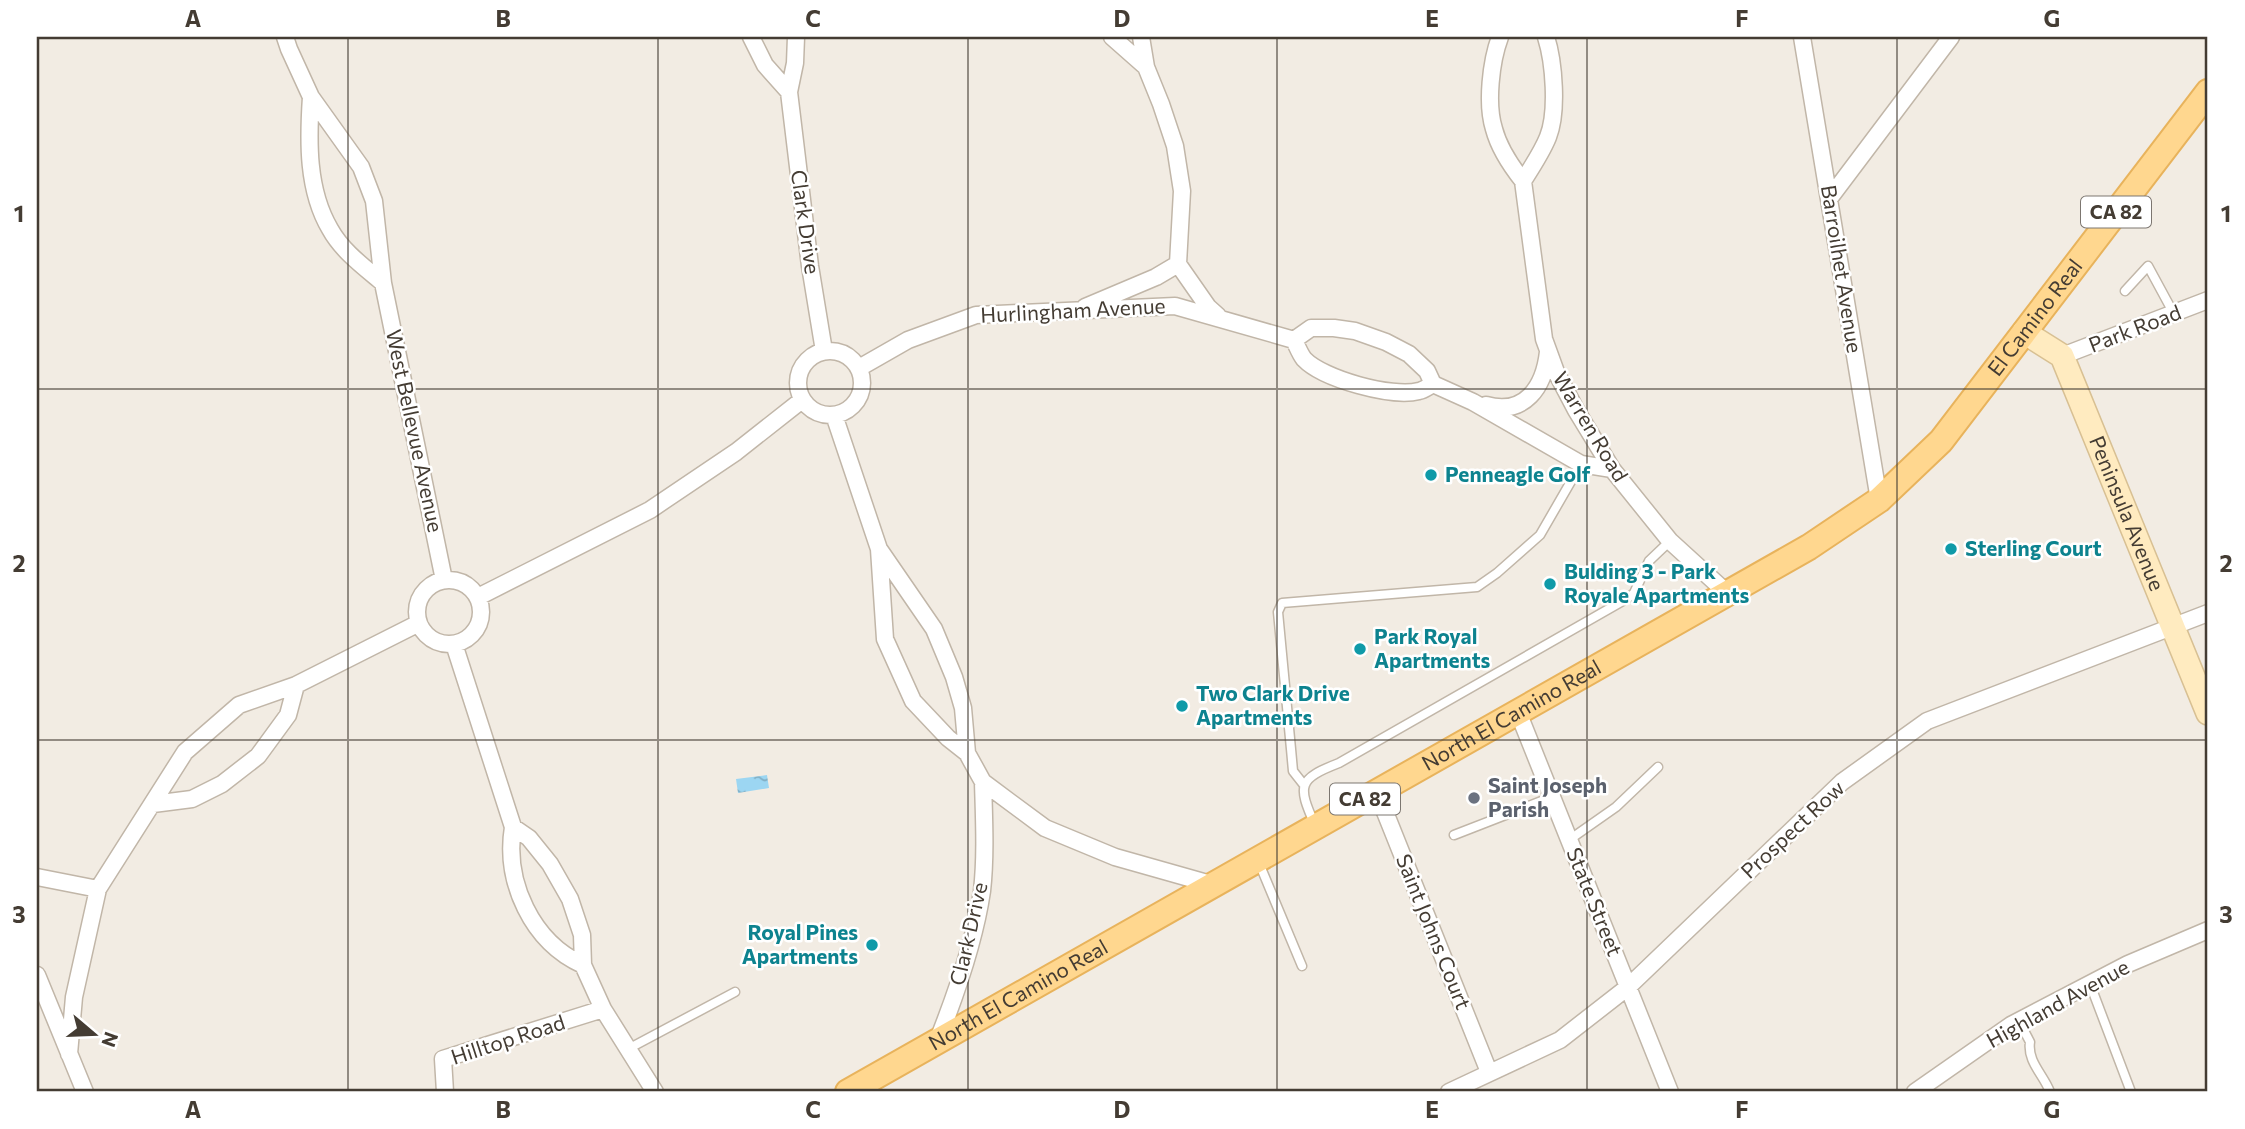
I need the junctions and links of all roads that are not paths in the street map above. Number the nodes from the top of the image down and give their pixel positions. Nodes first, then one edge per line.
1 (285, 37) edge
2 (751, 37) edge
3 (796, 37) edge
4 (1112, 37) edge
5 (1141, 37) edge
6 (1500, 37) edge
7 (1546, 37) edge
8 (1802, 37) edge
9 (1951, 37) edge
10 (1146, 67) junction
11 (789, 92) junction
12 (2208, 92) edge
13 (311, 97) junction
14 (1524, 181) junction
15 (1829, 199) junction
16 (1178, 264) junction
17 (383, 283) junction
18 (2125, 291) dead end
19 (2208, 300) edge
20 (1080, 310) junction
21 (2174, 314) junction
22 (1220, 318) junction
23 (2024, 332) junction
24 (1294, 340) junction
25 (824, 351) junction
26 (1548, 351) junction
27 (2062, 356) junction
28 (859, 368) junction
29 (1433, 384) junction
30 (802, 400) junction
31 (1474, 402) junction
32 (834, 415) junction
33 (1581, 464) junction
34 (1612, 469) junction
35 (1879, 500) junction
36 (1670, 541) junction
37 (879, 549) junction
38 (444, 580) junction
39 (1727, 593) junction
40 (478, 597) junction
41 (2208, 613) edge
42 (419, 623) junction
43 (2173, 627) junction
44 (454, 644) junction
45 (296, 685) junction
46 (1518, 712) junction
47 (2208, 713) edge
48 (967, 753) junction
49 (1658, 767) dead end
50 (983, 782) junction
51 (1304, 785) junction
52 (1377, 792) junction
53 (1552, 797) junction
54 (153, 804) junction
55 (513, 827) junction
56 (1316, 827) junction
57 (1454, 835) dead end
58 (1569, 840) junction
59 (1258, 860) junction
60 (37, 877) edge
61 (1214, 885) junction
62 (98, 889) junction
63 (2208, 930) edge
64 (583, 965) junction
65 (1302, 966) dead end
66 (37, 975) edge
67 (2090, 984) junction
68 (1628, 987) junction
69 (734, 992) dead end
70 (603, 1009) junction
71 (2019, 1021) junction
72 (937, 1042) junction
73 (628, 1049) junction
74 (69, 1054) junction
75 (1489, 1072) junction
76 (85, 1092) edge
77 (445, 1092) edge
78 (655, 1092) edge
79 (848, 1092) edge
80 (1449, 1092) edge
81 (1670, 1092) edge
82 (1915, 1092) edge
83 (2050, 1092) edge
84 (2131, 1092) edge

1 - 13 street, West Bellevue Avenue
2 - 11 street
3 - 11 street, Clark Drive
4 - 10 street
5 - 10 street
6 - 14 street, Warren Road
7 - 14 street
8 - 15 street, Barroilhet Avenue
9 - 15 street
10 - 16 street
11 - 25 street, Clark Drive
12 - 23 main road, El Camino Real / CA 82
13 - 17 street, West Bellevue Avenue
13 - 17 street, West Bellevue Avenue
14 - 26 street, Warren Road
15 - 35 street, Barroilhet Avenue
16 - 20 street
16 - 22 street
17 - 38 street, West Bellevue Avenue
18 - 21 lane
19 - 21 street, Park Road
20 - 22 street, Hurlingham Avenue
20 - 28 street, Hurlingham Avenue
21 - 27 street, Park Road
22 - 24 street, Hurlingham Avenue
23 - 27 main road
23 - 35 main road, El Camino Real / CA 82
24 - 29 street
24 - 29 street
25 - 28 street
25 - 30 street
26 - 31 street
26 - 34 street, Warren Road
27 - 43 main road, Peninsula Avenue
28 - 32 street
29 - 31 street
30 - 32 street
30 - 40 street
31 - 33 street
32 - 37 street, Clark Drive
33 - 34 street
33 - 51 lane
34 - 36 street, Warren Road
35 - 39 main road, North El Camino Real / CA 82
36 - 39 street, Warren Road
36 - 51 lane
37 - 48 street, Clark Drive
37 - 48 street, Clark Drive
38 - 40 street
38 - 42 street
39 - 46 main road, North El Camino Real / CA 82
40 - 44 street
41 - 43 street, Prospect Row
42 - 44 street
42 - 45 street
43 - 47 main road, Peninsula Avenue
43 - 68 street, Prospect Row
44 - 55 street
45 - 54 street
45 - 54 street
46 - 52 main road, North El Camino Real / CA 82
46 - 53 street, State Street
48 - 50 street, Clark Drive
49 - 58 lane
50 - 61 street, Clark Drive
50 - 72 street, Clark Drive
51 - 56 lane
52 - 56 main road, North El Camino Real / CA 82
52 - 75 street, Saint Johns Court
53 - 57 lane
53 - 58 street, State Street
54 - 62 street
55 - 64 street
55 - 64 street
56 - 59 main road, North El Camino Real / CA 82
58 - 68 street, State Street
59 - 61 main road, North El Camino Real / CA 82
59 - 65 lane
60 - 62 street
61 - 72 main road, North El Camino Real / CA 82
62 - 74 street
63 - 67 street, Highland Avenue
64 - 70 street
66 - 74 street
67 - 71 street, Highland Avenue
67 - 84 lane
68 - 75 street, Prospect Row
68 - 81 street, State Street
69 - 73 lane
70 - 73 street
70 - 77 street, Hilltop Road
71 - 82 street, Highland Avenue
71 - 83 lane
72 - 79 main road, North El Camino Real / CA 82
73 - 78 street
74 - 76 street
75 - 80 street, Prospect Row

